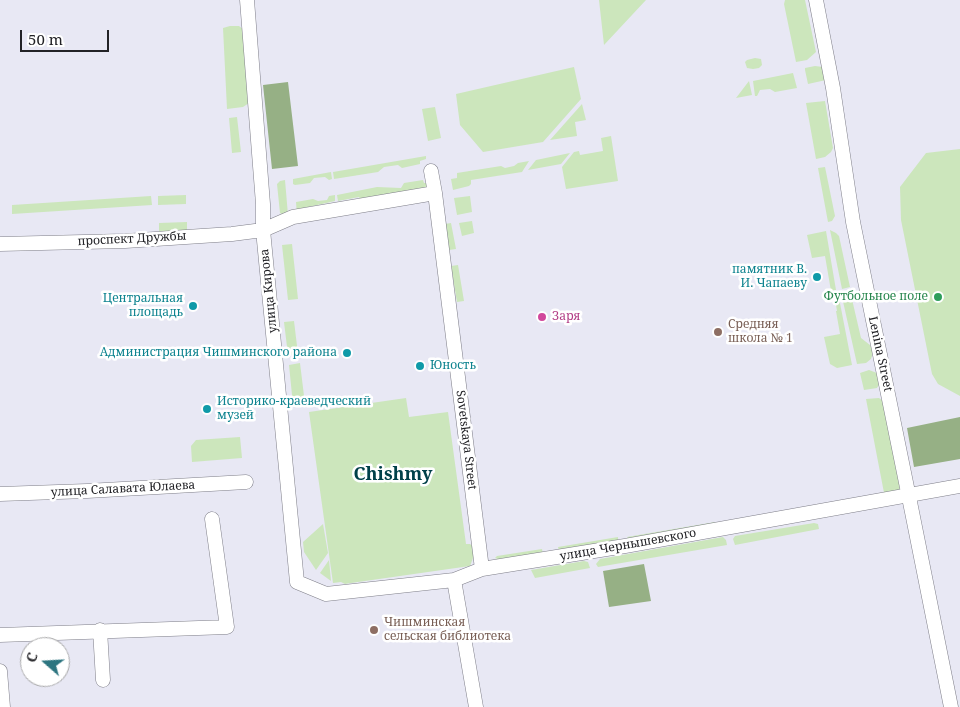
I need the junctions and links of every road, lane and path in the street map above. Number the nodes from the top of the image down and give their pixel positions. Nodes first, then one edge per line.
1 (247, 0) edge
2 (816, 0) edge
3 (431, 171) dead end
4 (435, 192) junction
5 (263, 230) junction
6 (0, 244) edge
7 (246, 482) dead end
8 (960, 486) edge
9 (0, 494) edge
10 (909, 496) junction
11 (212, 519) dead end
12 (482, 569) junction
13 (454, 580) junction
14 (297, 582) joint
15 (100, 630) junction
16 (0, 635) edge
17 (0, 671) edge
18 (103, 680) dead end
19 (3, 707) edge
20 (476, 707) edge
21 (951, 707) edge

1 - 5 street, улица Кирова
2 - 10 street, Lenina Street
3 - 4 street, Sovetskaya Street
4 - 5 street, проспект Дружбы
4 - 12 street, Sovetskaya Street
5 - 6 street, проспект Дружбы
5 - 14 street, улица Кирова
7 - 9 street, улица Салавата Юлаева
8 - 10 street, улица Чернышевского
10 - 12 street, улица Чернышевского
10 - 21 street, Lenina Street
11 - 15 street
12 - 13 street, улица Чернышевского
13 - 14 street, улица Чернышевского
13 - 20 street
15 - 16 street
15 - 18 street
17 - 19 street

